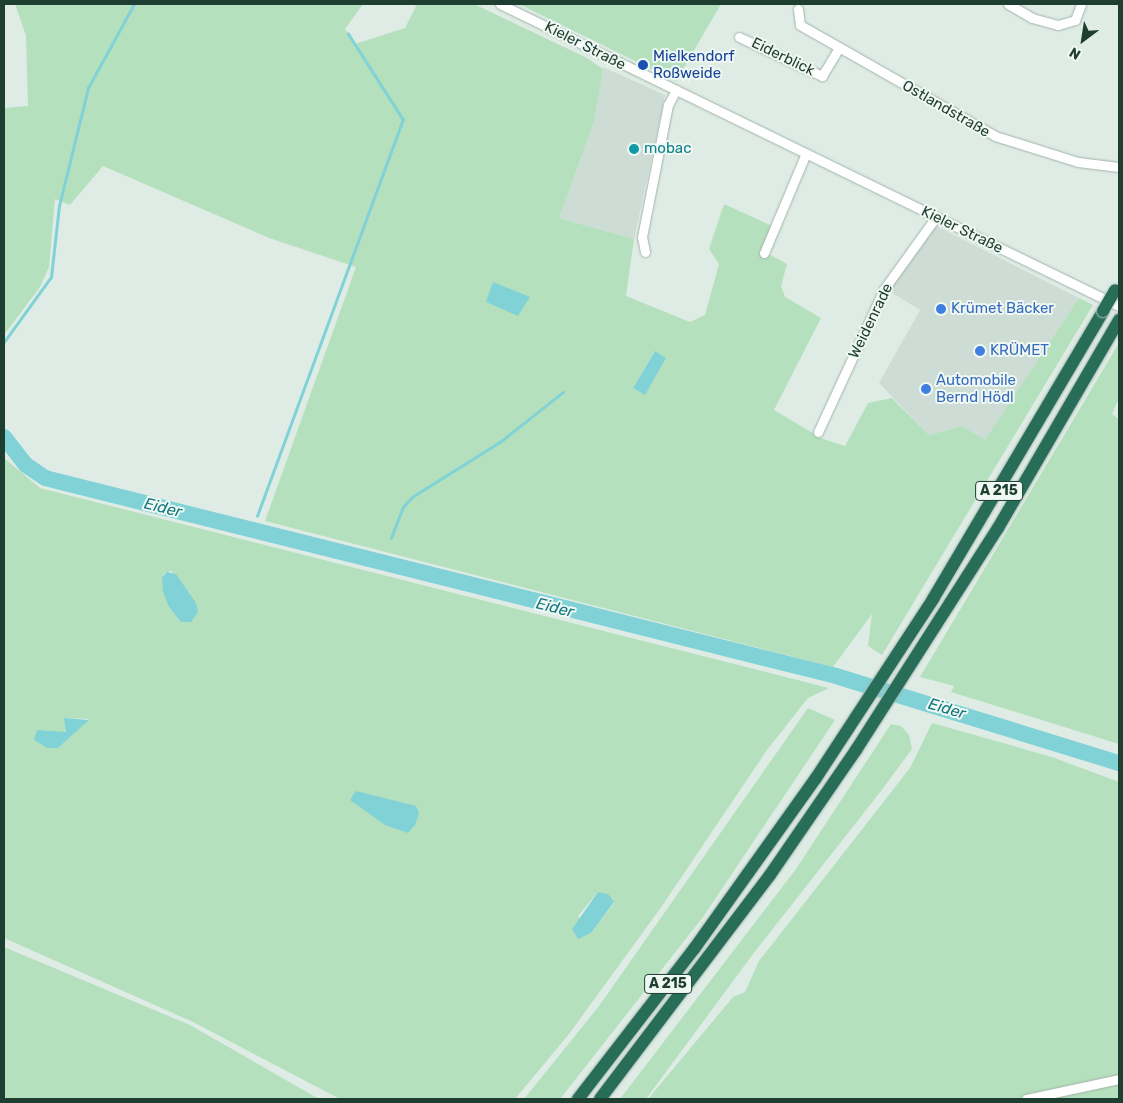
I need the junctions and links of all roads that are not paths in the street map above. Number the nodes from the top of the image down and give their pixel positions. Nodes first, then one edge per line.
1 (500, 4) edge
2 (1008, 4) edge
3 (1081, 4) edge
4 (798, 9) dead end
5 (739, 37) dead end
6 (839, 48) junction
7 (676, 90) junction
8 (806, 153) junction
9 (1119, 167) edge
10 (936, 217) junction
11 (645, 252) dead end
12 (764, 253) dead end
13 (1117, 287) edge
14 (1119, 306) edge
15 (1119, 320) edge
16 (818, 432) dead end
17 (1119, 1079) edge
18 (578, 1099) edge
19 (600, 1099) edge
20 (1026, 1099) edge

1 - 7 street, Kieler Straße
2 - 3 street
4 - 6 street, Ostlandstraße
5 - 6 street, Eiderblick
6 - 9 street, Ostlandstraße
7 - 8 street, Kieler Straße
7 - 11 street
8 - 10 street, Kieler Straße
8 - 12 street
10 - 14 street, Kieler Straße
10 - 16 street, Weidenrade
13 - 18 highway, A 215, bridge
15 - 19 highway, A 215
17 - 20 street

